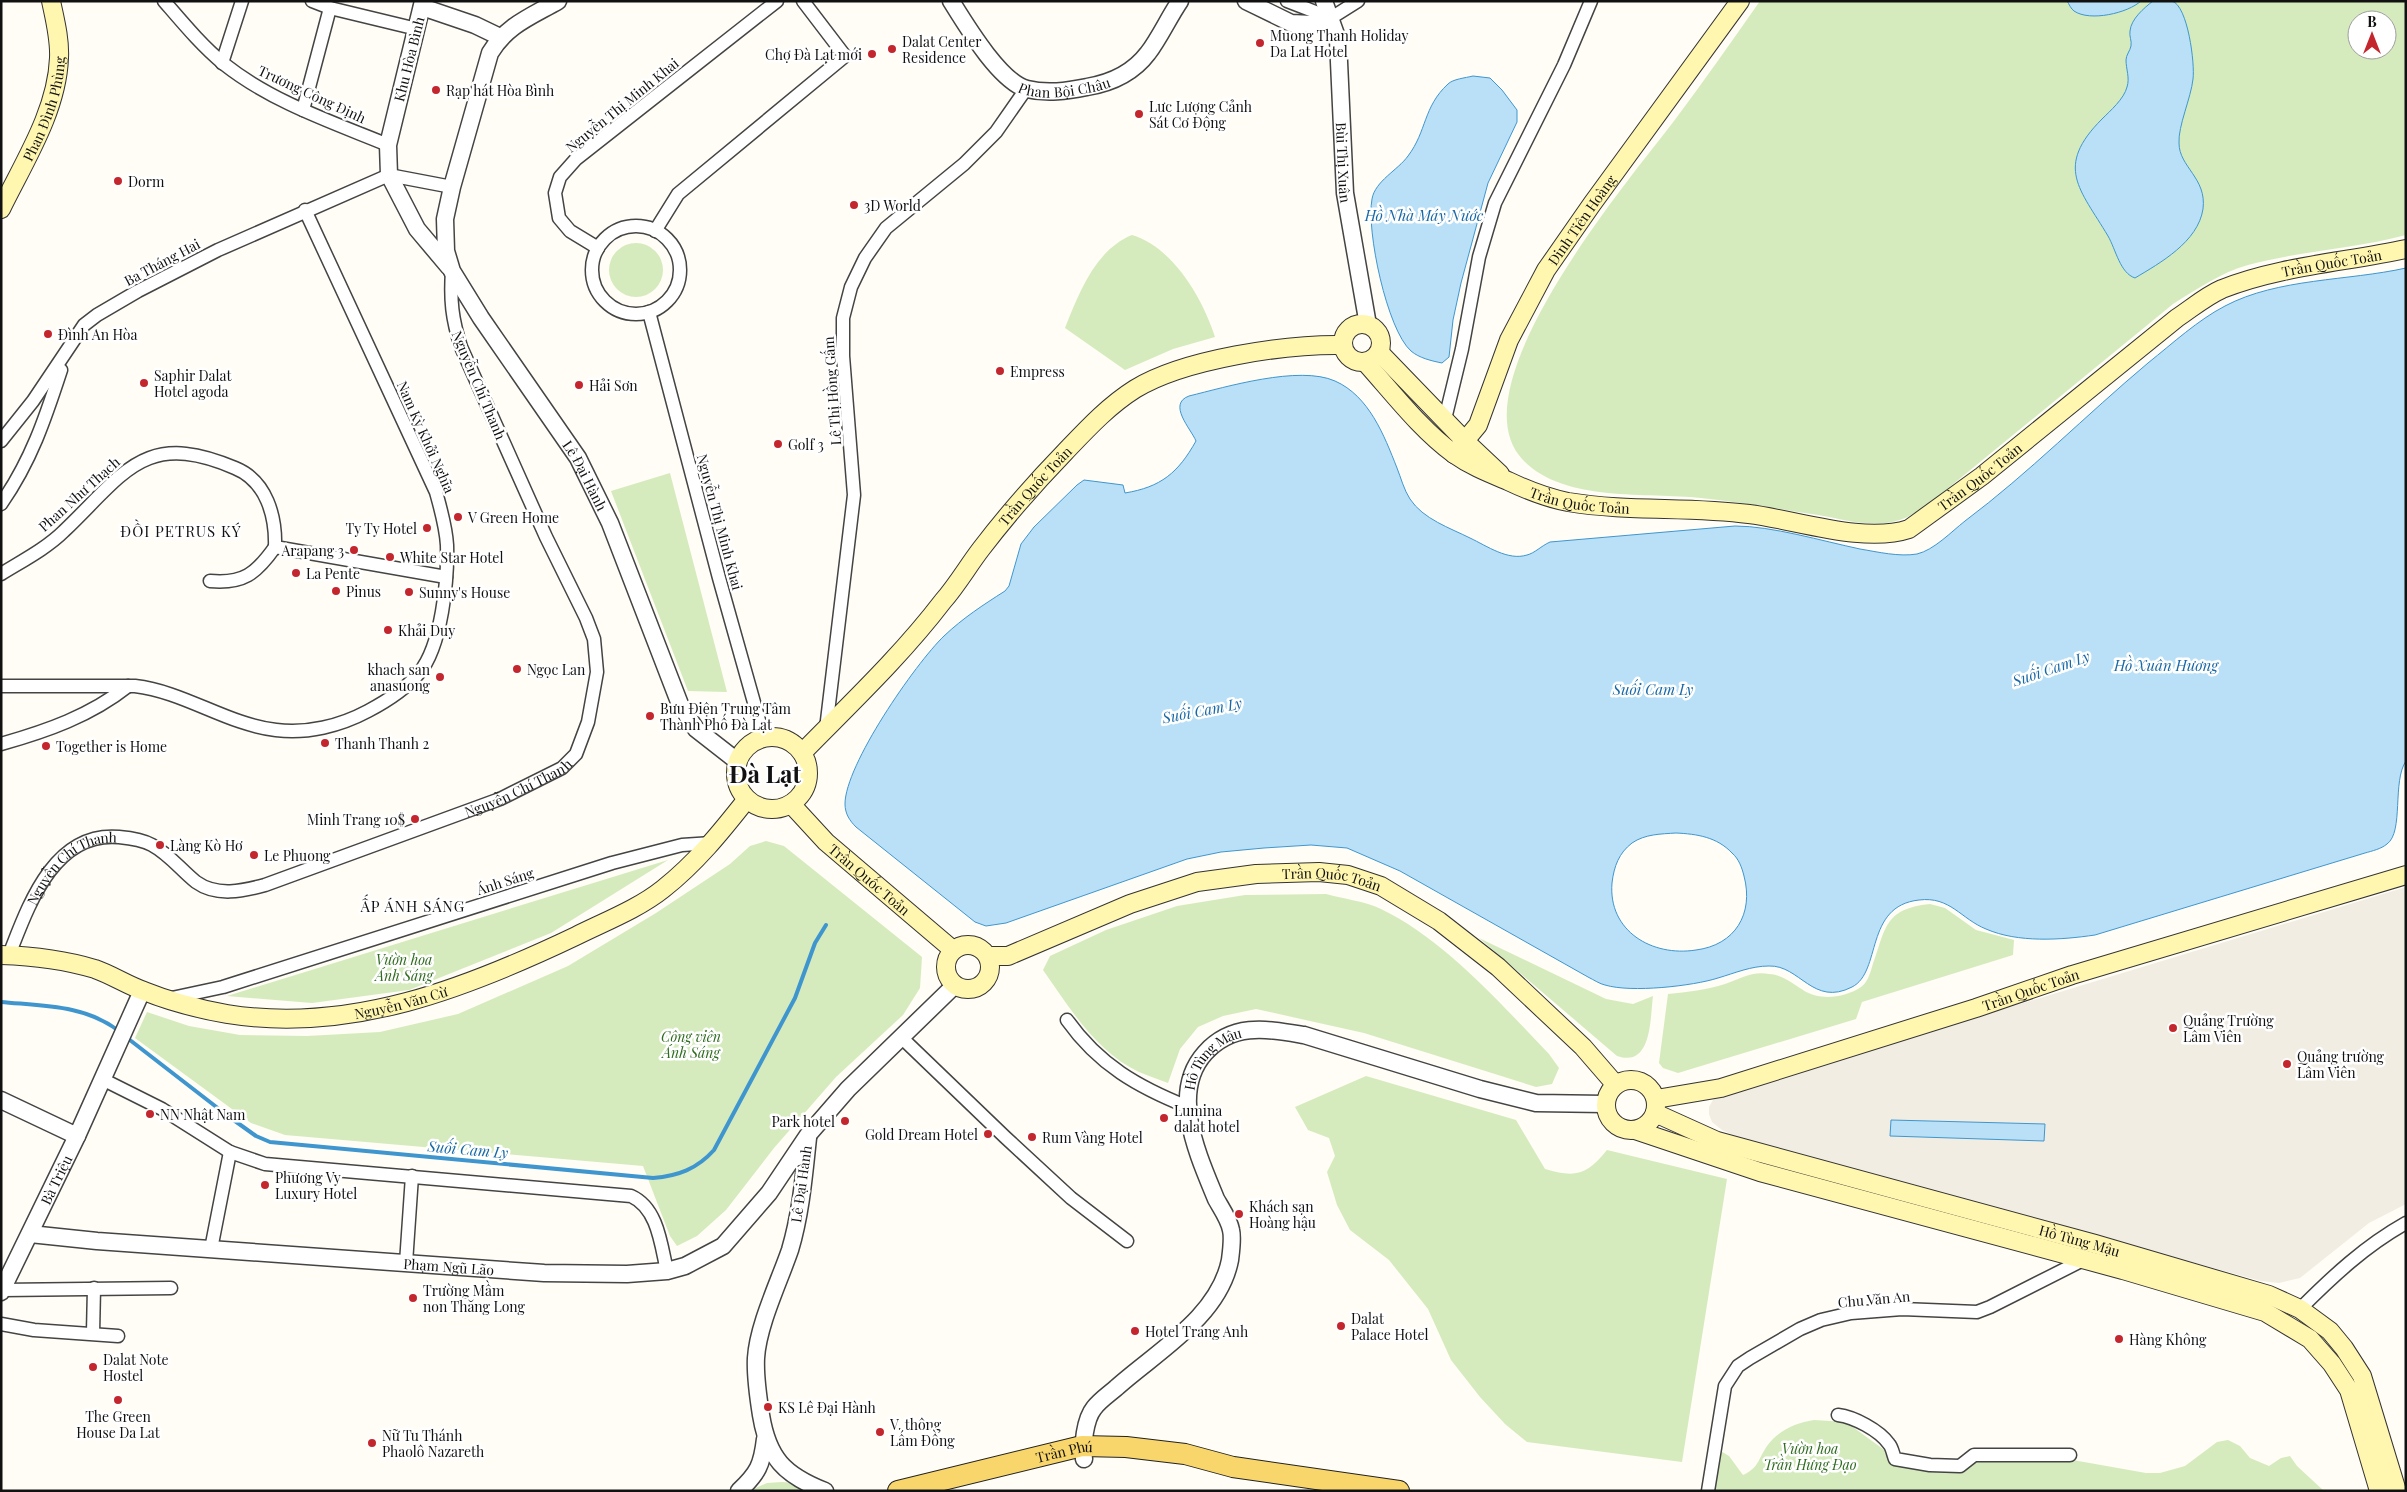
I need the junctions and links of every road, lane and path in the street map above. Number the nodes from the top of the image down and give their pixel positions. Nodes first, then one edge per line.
1 (51, 1) edge
2 (164, 1) edge
3 (242, 1) edge
4 (312, 1) edge
5 (776, 1) edge
6 (803, 1) edge
7 (951, 1) edge
8 (1180, 1) edge
9 (1246, 1) edge
10 (1287, 1) edge
11 (1324, 1) edge
12 (1358, 1) edge
13 (1591, 1) edge
14 (1740, 1) edge
15 (554, 2) edge
16 (422, 4) edge
17 (330, 8) junction
18 (1331, 18) junction
19 (416, 29) junction
20 (500, 37) junction
21 (222, 63) junction
22 (1026, 89) junction
23 (302, 110) junction
24 (388, 145) junction
25 (389, 175) junction
26 (452, 186) junction
27 (1, 209) edge
28 (305, 210) junction
29 (655, 231) junction
30 (598, 248) junction
31 (2406, 249) edge
32 (452, 271) junction
33 (649, 312) junction
34 (1368, 325) junction
35 (1343, 345) junction
36 (1372, 357) junction
37 (64, 358) junction
38 (1445, 419) junction
39 (1, 441) edge
40 (1460, 448) junction
41 (1, 504) edge
42 (274, 548) junction
43 (1, 574) edge
44 (446, 577) junction
45 (210, 581) dead end
46 (1, 686) edge
47 (128, 686) junction
48 (826, 729) junction
49 (764, 738) junction
50 (1, 744) edge
51 (802, 753) junction
52 (737, 761) junction
53 (747, 799) junction
54 (791, 804) junction
55 (712, 843) junction
56 (2406, 874) edge
57 (954, 950) junction
58 (5, 955) edge
59 (988, 956) junction
60 (955, 985) junction
61 (142, 991) junction
62 (165, 999) junction
63 (1067, 1020) dead end
64 (902, 1038) junction
65 (104, 1072) junction
66 (1616, 1084) junction
67 (1, 1100) edge
68 (1605, 1104) junction
69 (1655, 1106) junction
70 (1188, 1107) junction
71 (1635, 1130) junction
72 (808, 1135) junction
73 (77, 1136) junction
74 (230, 1152) junction
75 (412, 1176) junction
76 (2406, 1223) edge
77 (30, 1234) junction
78 (1127, 1241) dead end
79 (2095, 1244) junction
80 (211, 1249) junction
81 (2083, 1260) junction
82 (406, 1263) junction
83 (667, 1271) junction
84 (94, 1288) junction
85 (171, 1288) dead end
86 (2, 1291) edge
87 (2300, 1309) junction
88 (1, 1324) edge
89 (93, 1333) junction
90 (118, 1336) dead end
91 (1838, 1415) dead end
92 (765, 1436) junction
93 (1083, 1452) junction
94 (2070, 1455) dead end
95 (951, 1487) edge
96 (739, 1491) edge
97 (825, 1491) edge
98 (898, 1491) edge
99 (1399, 1491) edge
100 (1708, 1491) edge
101 (2379, 1491) edge
102 (2397, 1491) edge

1 - 27 main road, Phan Đình Phùng
2 - 21 street, Trương Công Định
3 - 21 street
4 - 17 street
5 - 30 street, Nguyễn Thị Minh Khai
6 - 29 street
7 - 22 street, Phan Bội Châu
8 - 22 street, Phan Bội Châu
9 - 18 street
10 - 18 street
11 - 18 street, Bùi Thị Xuân
12 - 18 street
13 - 38 street
14 - 40 main road, Đinh Tiên Hoàng
15 - 20 street
16 - 19 street, Khu Hòa Bình
16 - 20 street, Khu Hòa Bình
17 - 19 street
17 - 23 street
18 - 34 street, Bùi Thị Xuân
19 - 24 street, Khu Hòa Bình
20 - 26 street
21 - 23 street, Trương Công Định
22 - 48 street, Lê Thị Hồng Gấm
23 - 24 street, Trương Công Định
24 - 25 street, Khu Hòa Bình
25 - 26 street
25 - 28 street, Ba Tháng Hai
25 - 32 street
26 - 32 street, Lê Đại Hành
28 - 37 street, Ba Tháng Hai
28 - 44 street, Nam Kỳ Khởi Nghĩa
29 - 30 street
29 - 33 street
30 - 33 street
31 - 40 main road, Trần Quốc Toản
32 - 52 street, Lê Đại Hành
32 - 58 street, Nguyễn Chí Thanh
33 - 49 street, Nguyễn Thị Minh Khai
34 - 35 main road
34 - 36 main road
35 - 36 main road
35 - 48 main road, Trần Quốc Toản
36 - 38 main road, Trần Quốc Toản
36 - 40 main road, Trần Quốc Toản
37 - 39 street, Ba Tháng Hai
37 - 41 street
38 - 40 main road, Trần Quốc Toản
42 - 43 street, Phan Như Thạch
42 - 44 street
42 - 45 street
44 - 47 street, Nam Kỳ Khởi Nghĩa
46 - 47 street
47 - 50 street
48 - 51 main road, Trần Quốc Toản
49 - 51 main road
49 - 52 main road
51 - 54 main road
52 - 53 main road
53 - 54 main road
53 - 55 main road, Nguyễn Văn Cừ
54 - 57 main road, Trần Quốc Toản
55 - 62 street, Ánh Sáng
55 - 62 main road, Nguyễn Văn Cừ
56 - 69 main road, Trần Quốc Toản
57 - 59 main road
57 - 60 main road
58 - 61 main road, Nguyễn Văn Cừ
59 - 60 main road
59 - 66 main road, Trần Quốc Toản
60 - 64 street, Lê Đại Hành
61 - 62 main road, Nguyễn Văn Cừ
61 - 65 street, Bà Triệu
63 - 70 street
64 - 72 street, Lê Đại Hành
64 - 78 street
65 - 73 street, Bà Triệu
65 - 74 street
66 - 68 main road
66 - 69 main road
67 - 73 street
68 - 70 street, Hồ Tùng Mậu
68 - 71 main road
69 - 71 main road
69 - 79 main road, Hồ Tùng Mậu
70 - 93 street, Hồ Tùng Mậu
71 - 81 main road, Hồ Tùng Mậu
72 - 83 street, Phạm Ngũ Lão
72 - 92 street, Lê Đại Hành
73 - 77 street, Bà Triệu
74 - 75 street
74 - 80 street
75 - 82 street
75 - 83 street
76 - 87 street
77 - 80 street, Phạm Ngũ Lão
77 - 86 street, Bà Triệu
79 - 81 main road
79 - 87 main road, Hồ Tùng Mậu
80 - 82 street, Phạm Ngũ Lão
81 - 100 street, Chu Văn An
81 - 101 main road, Hồ Tùng Mậu
82 - 83 street, Phạm Ngũ Lão
84 - 85 street
84 - 86 street
84 - 89 street
87 - 102 main road, Hồ Tùng Mậu
88 - 89 street
89 - 90 street
91 - 94 street
92 - 96 street, Lê Đại Hành
92 - 97 street, Lê Đại Hành
93 - 95 main road, Trần Phú
93 - 99 main road, Trần Phú
95 - 98 main road, Trần Phú

